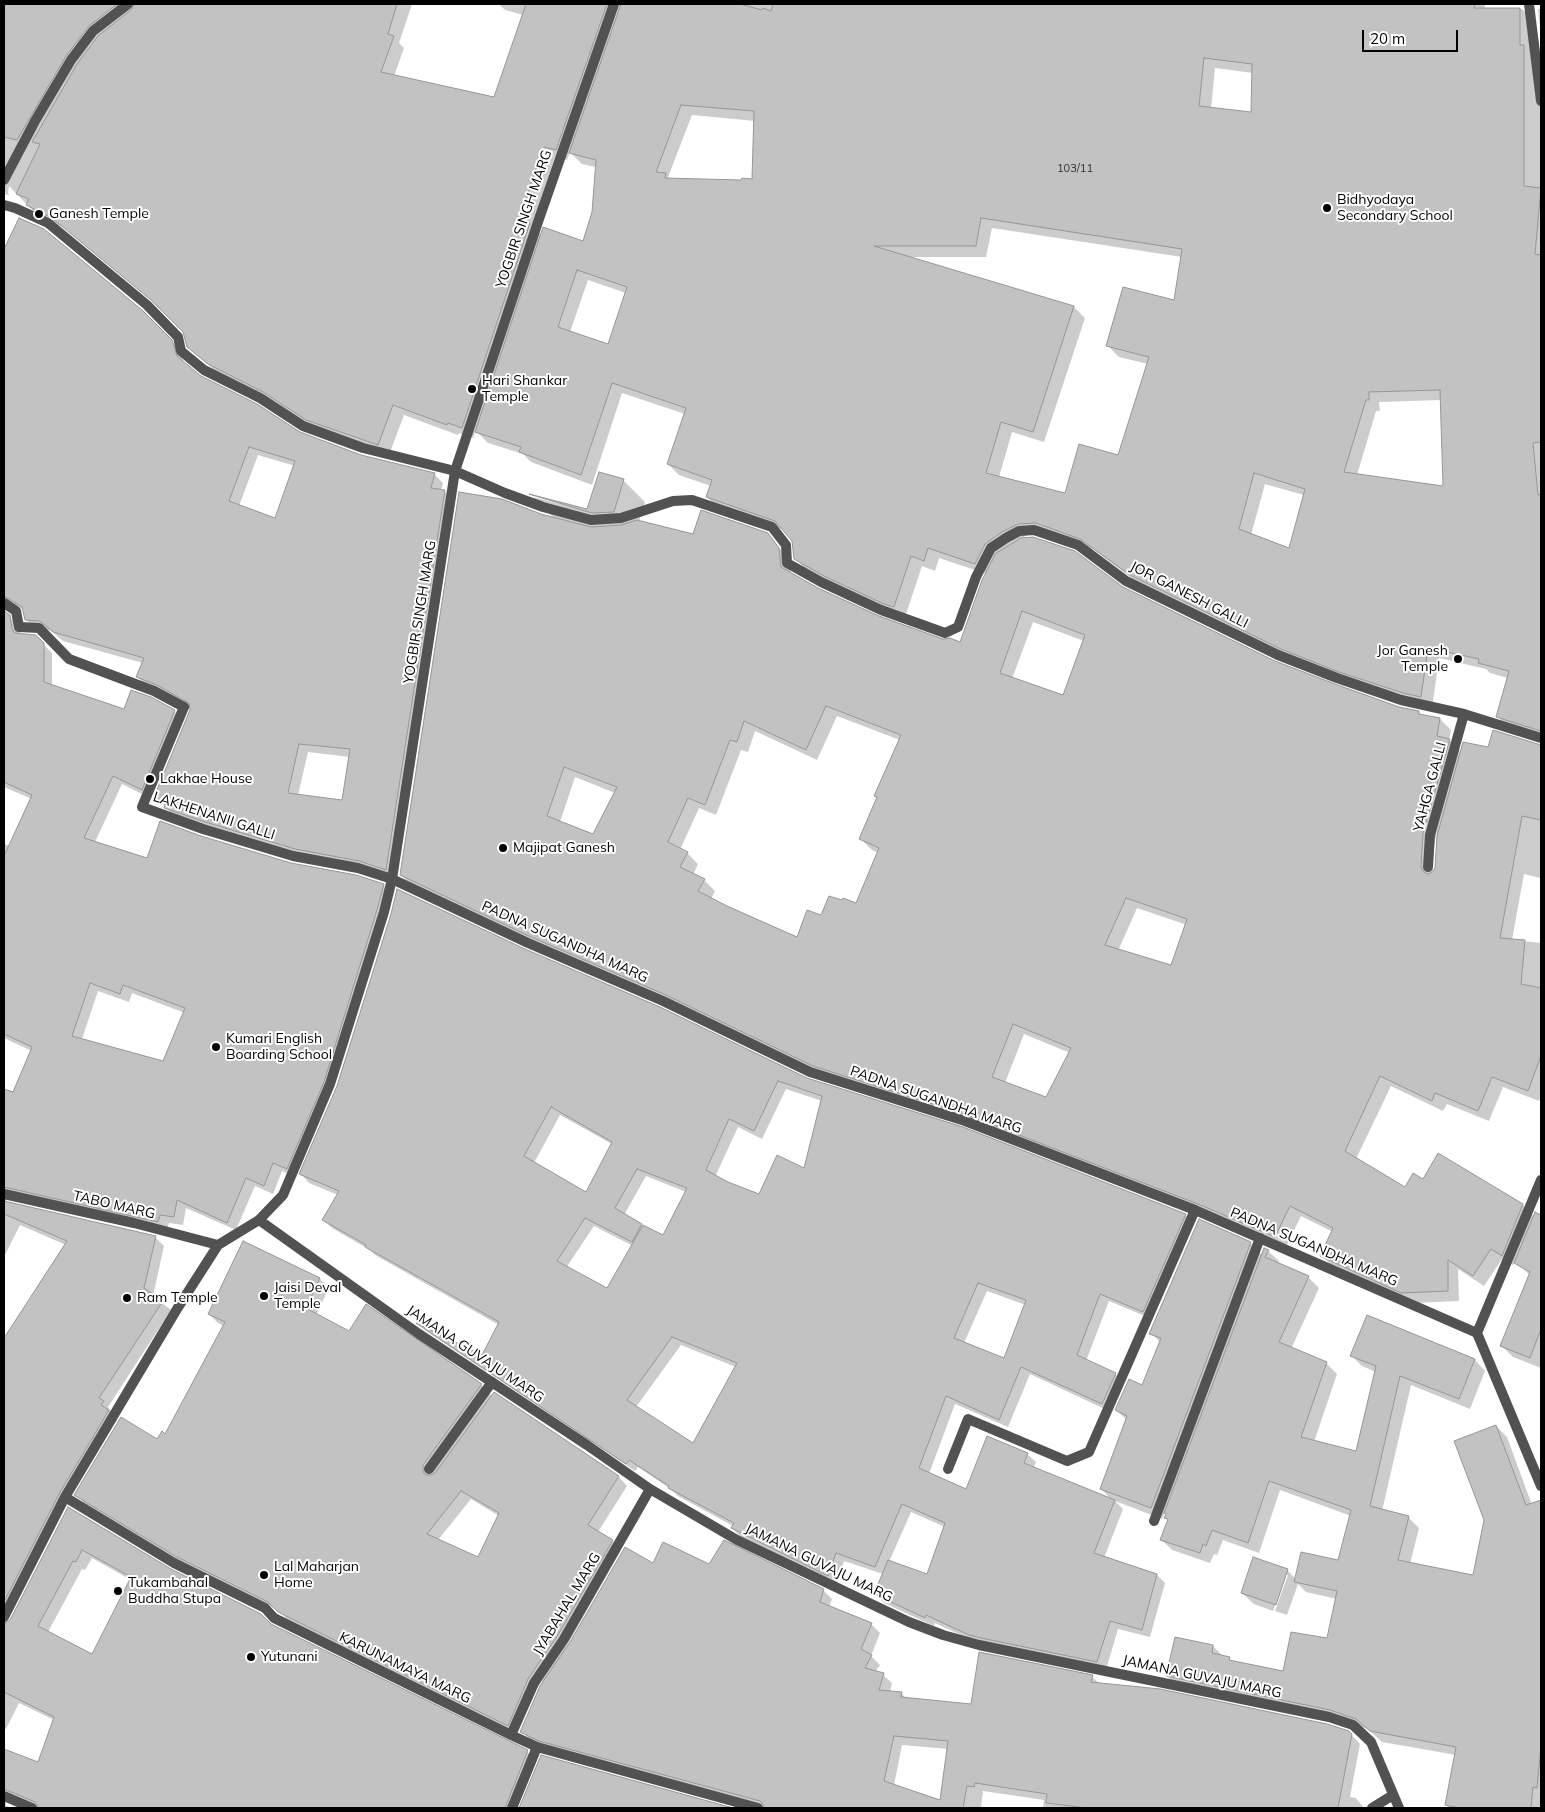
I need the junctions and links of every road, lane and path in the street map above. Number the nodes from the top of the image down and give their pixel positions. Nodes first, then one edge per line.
1 (128, 4) edge
2 (614, 4) edge
3 (1529, 4) edge
4 (1541, 100) edge
5 (4, 180) edge
6 (4, 205) edge
7 (455, 471) junction
8 (4, 603) edge
9 (1464, 714) junction
10 (1541, 738) edge
11 (1428, 867) dead end
12 (392, 879) junction
13 (1541, 1180) edge
14 (4, 1194) edge
15 (1195, 1210) junction
16 (260, 1220) junction
17 (1260, 1238) junction
18 (218, 1245) junction
19 (1477, 1333) junction
20 (492, 1382) junction
21 (429, 1469) dead end
22 (948, 1469) dead end
23 (1541, 1486) edge
24 (650, 1489) junction
25 (66, 1497) junction
26 (1154, 1521) dead end
27 (4, 1617) edge
28 (511, 1736) junction
29 (537, 1747) junction
30 (1393, 1795) junction
31 (4, 1796) edge
32 (32, 1808) edge
33 (512, 1808) edge
34 (758, 1808) edge
35 (1372, 1808) edge
36 (1399, 1808) edge

1 - 5 street
2 - 7 street, YOGBIR SINGH MARG
3 - 4 street
6 - 7 street
7 - 9 street, JOR GANESH GALLI
7 - 12 street, YOGBIR SINGH MARG
8 - 12 street, LAKHENANII GALLI
9 - 10 street, JOR GANESH GALLI
9 - 11 street, YAHGA GALLI
12 - 15 street, PADNA SUGANDHA MARG
12 - 16 street, YOGBIR SINGH MARG
13 - 19 street
14 - 18 street, TABO MARG
15 - 17 street, PADNA SUGANDHA MARG
15 - 22 street
16 - 18 street, YOGBIR SINGH MARG
16 - 20 street, JAMANA GUVAJU MARG
17 - 19 street, PADNA SUGANDHA MARG
17 - 26 street
18 - 25 street
19 - 23 street
20 - 21 street
20 - 24 street, JAMANA GUVAJU MARG
24 - 28 street, JYABAHAL MARG
24 - 30 street, JAMANA GUVAJU MARG
25 - 27 street
25 - 28 street, KARUNAMAYA MARG
28 - 29 street, KARUNAMAYA MARG
29 - 33 street
29 - 34 street, KARUNAMAYA MARG
30 - 35 street
30 - 36 street, JAMANA GUVAJU MARG
31 - 32 street

